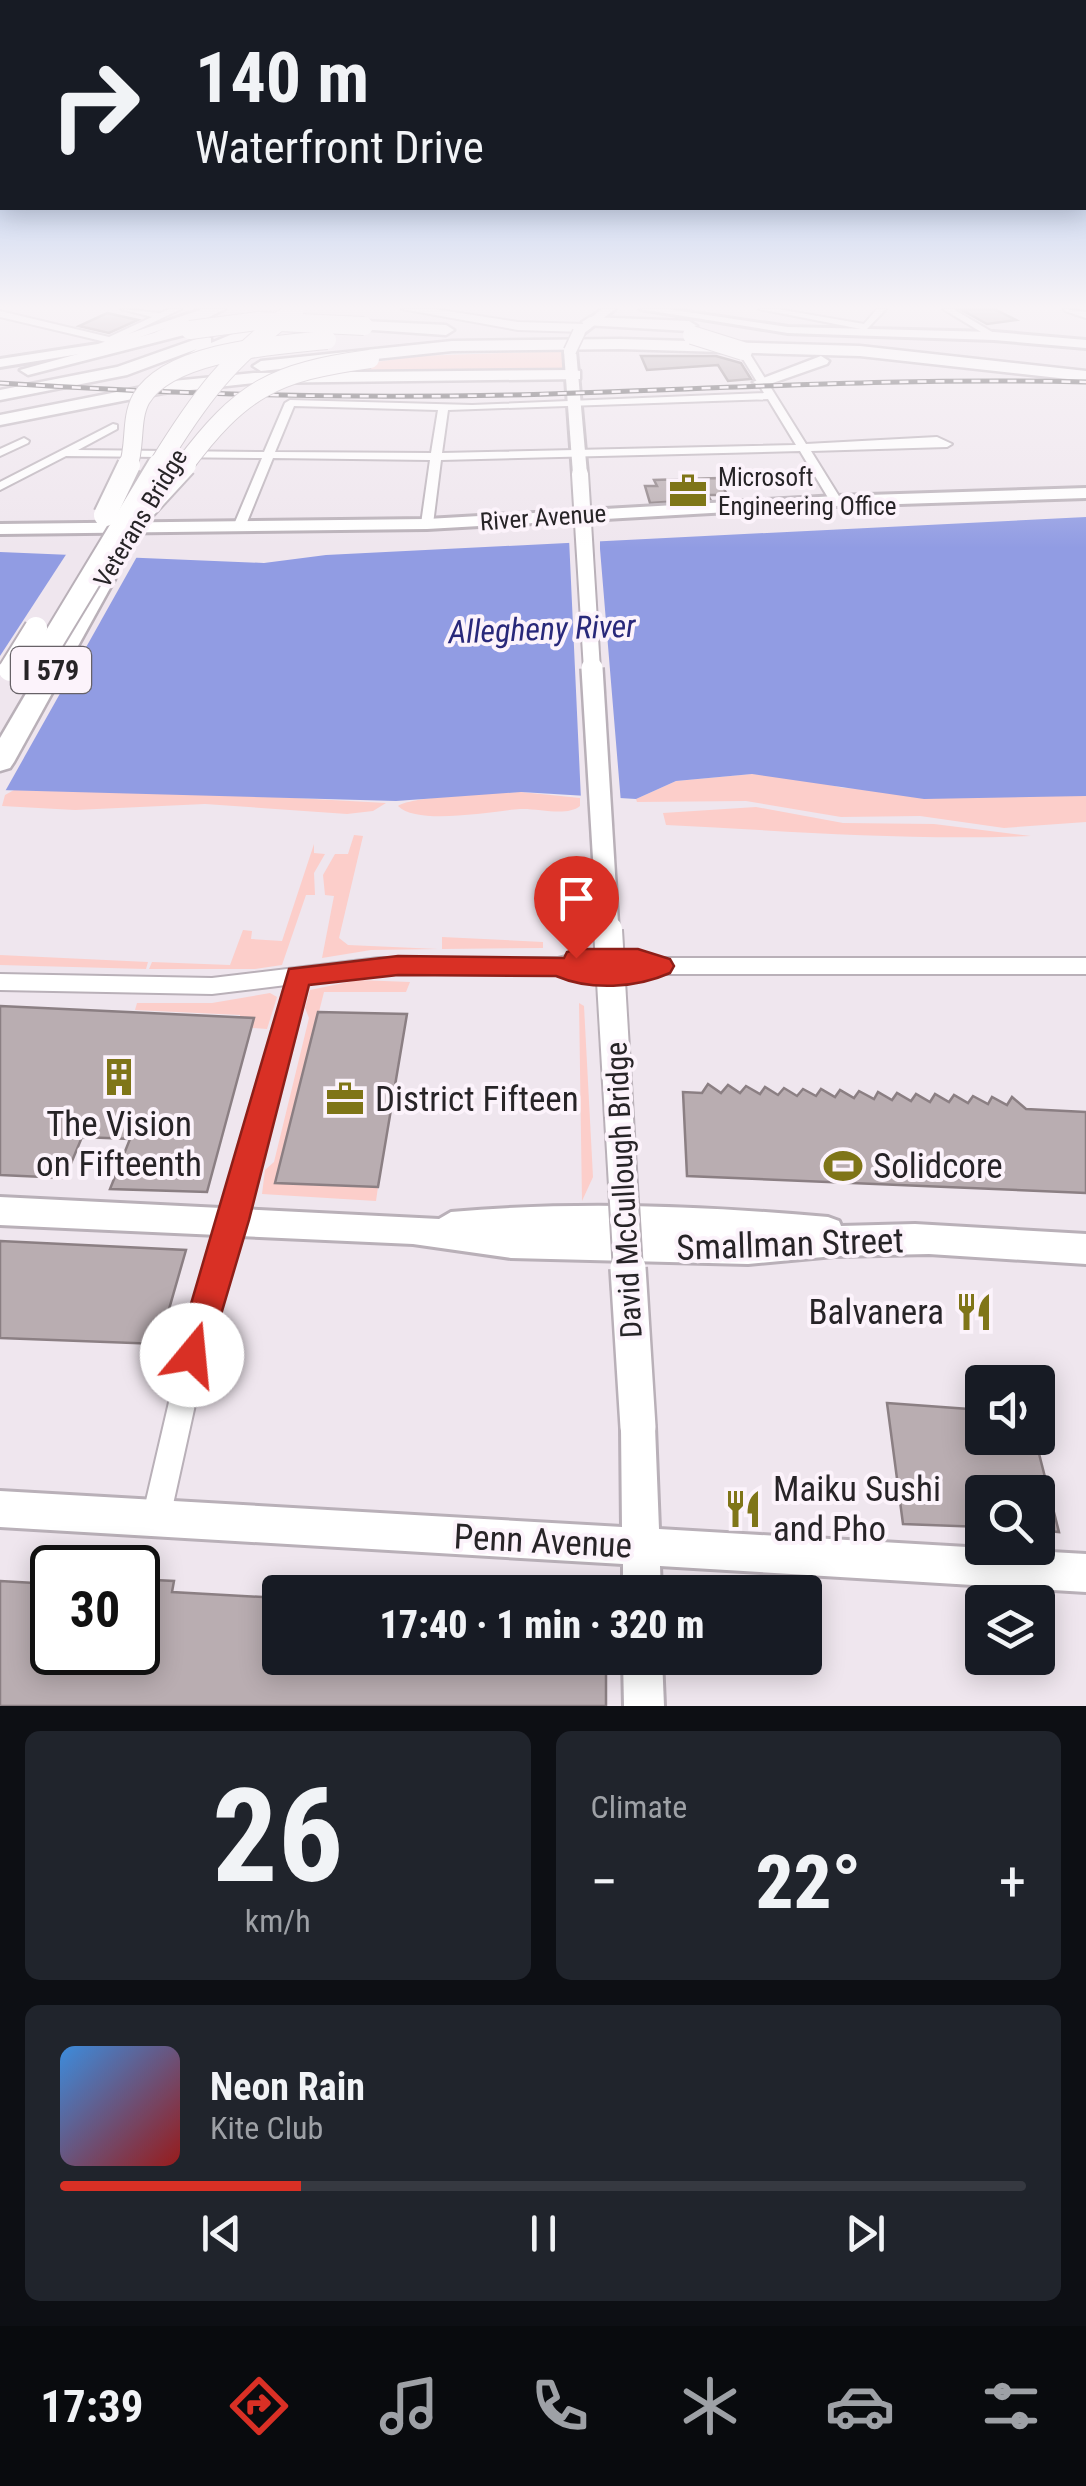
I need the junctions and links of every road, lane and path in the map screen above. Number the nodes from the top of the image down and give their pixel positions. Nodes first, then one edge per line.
1 (79, 389) edge
2 (112, 389) edge
3 (150, 389) edge
4 (161, 389) edge
5 (191, 389) edge
6 (209, 389) edge
7 (225, 389) edge
8 (260, 389) edge
9 (575, 389) edge
10 (765, 389) joint
11 (0, 403) edge
12 (576, 404) junction
13 (443, 408) junction
14 (0, 412) edge
15 (0, 420) edge
16 (113, 427) dead end
17 (24, 442) dead end
18 (803, 447) junction
19 (579, 452) junction
20 (0, 453) edge
21 (66, 453) junction
22 (268, 455) junction
23 (434, 456) junction
24 (0, 467) edge
25 (25, 474) junction
26 (0, 488) edge
27 (1086, 494) edge
28 (836, 502) junction
29 (105, 515) junction
30 (138, 516) junction
31 (428, 524) junction
32 (239, 527) junction
33 (0, 529) edge
34 (0, 687) edge
35 (0, 726) edge
36 (0, 762) edge
37 (1086, 966) edge
38 (298, 976) junction
39 (0, 982) edge
40 (0, 1211) edge
41 (234, 1220) junction
42 (1086, 1250) edge
43 (0, 1510) edge
44 (156, 1518) junction
45 (642, 1547) junction
46 (1086, 1573) edge
47 (642, 1575) edge
48 (643, 1675) edge
49 (644, 1706) edge

1 - 11 highway
2 - 14 highway, bridge
3 - 29 highway, bridge
4 - 15 highway
5 - 29 highway, Veterans Bridge / I 579, bridge
6 - 35 highway, bridge
7 - 30 highway, Veterans Bridge / I 579, bridge
8 - 30 highway, bridge
9 - 12 street, David McCullough Bridge
10 - 12 street
10 - 18 street
12 - 13 street
12 - 19 street, David McCullough Bridge
13 - 22 street
13 - 23 street
16 - 21 street
17 - 20 street
18 - 18 street
18 - 19 street
18 - 28 street
19 - 23 street
19 - 45 street, David McCullough Bridge, bridge
21 - 22 street
21 - 25 street
22 - 23 street
22 - 32 street
23 - 31 street
24 - 25 street
25 - 26 street
27 - 28 street, River Avenue
28 - 31 street, River Avenue
29 - 34 highway, Veterans Bridge / I 579, bridge
30 - 36 highway, Veterans Bridge / I 579
31 - 32 street, River Avenue
32 - 33 street, River Avenue
37 - 38 street
38 - 39 street
38 - 41 street
40 - 41 street, Smallman Street
41 - 42 street, Smallman Street
41 - 44 street
43 - 44 street, Penn Avenue
44 - 45 street, Penn Avenue
45 - 46 street, Penn Avenue
45 - 47 street, David McCullough Bridge
48 - 49 street

